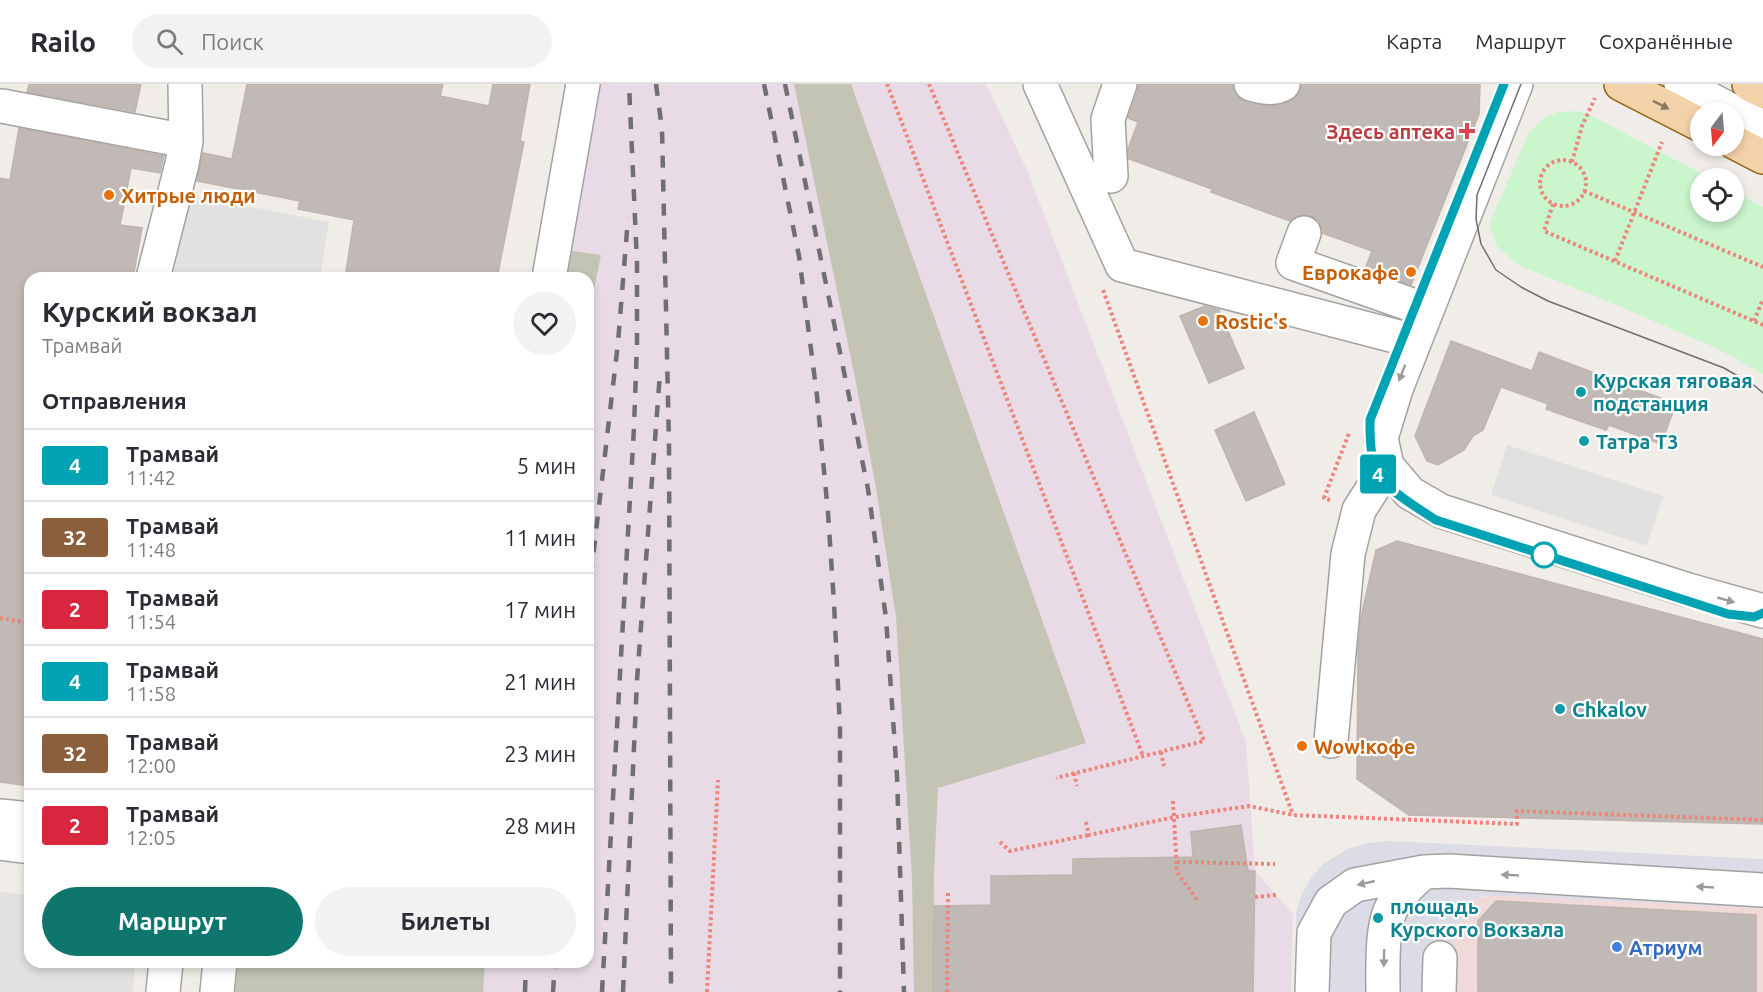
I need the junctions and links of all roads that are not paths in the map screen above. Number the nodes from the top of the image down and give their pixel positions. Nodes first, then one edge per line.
1 (185, 84) edge
2 (583, 84) edge
3 (1040, 84) edge
4 (1120, 84) edge
5 (1251, 84) edge
6 (1284, 84) edge
7 (1516, 84) edge
8 (1621, 84) edge
9 (1681, 84) edge
10 (1749, 84) edge
11 (1763, 91) edge
12 (2, 106) dead end
13 (1690, 119) edge
14 (1763, 127) edge
15 (186, 141) junction
16 (1744, 147) edge
17 (1763, 157) edge
18 (1111, 176) dead end
19 (1304, 233) dead end
20 (155, 272) edge
21 (550, 272) edge
22 (1426, 310) junction
23 (1414, 340) junction
24 (1387, 466) junction
25 (1763, 610) edge
26 (1331, 741) dead end
27 (0, 816) edge
28 (24, 818) edge
29 (0, 843) edge
30 (24, 846) edge
31 (1424, 872) junction
32 (1763, 890) edge
33 (1440, 958) dead end
34 (165, 968) edge
35 (219, 968) edge
36 (163, 992) edge
37 (217, 992) edge
38 (1312, 992) edge
39 (1383, 992) edge
40 (1439, 992) edge

1 - 15 street
2 - 21 street
3 - 23 street
4 - 18 street
5 - 6 street
7 - 22 street
8 -> 13 main road
9 - 14 street
10 - 11 main road
12 - 15 street
15 - 20 street
16 - 17 main road
19 - 22 street
22 - 23 street
23 -> 24 street
24 -> 25 street
24 - 26 street
27 - 28 street
29 - 30 street
32 -> 31 street
31 -> 38 street
31 -> 39 street
33 - 40 street
34 - 36 street
35 - 37 street

